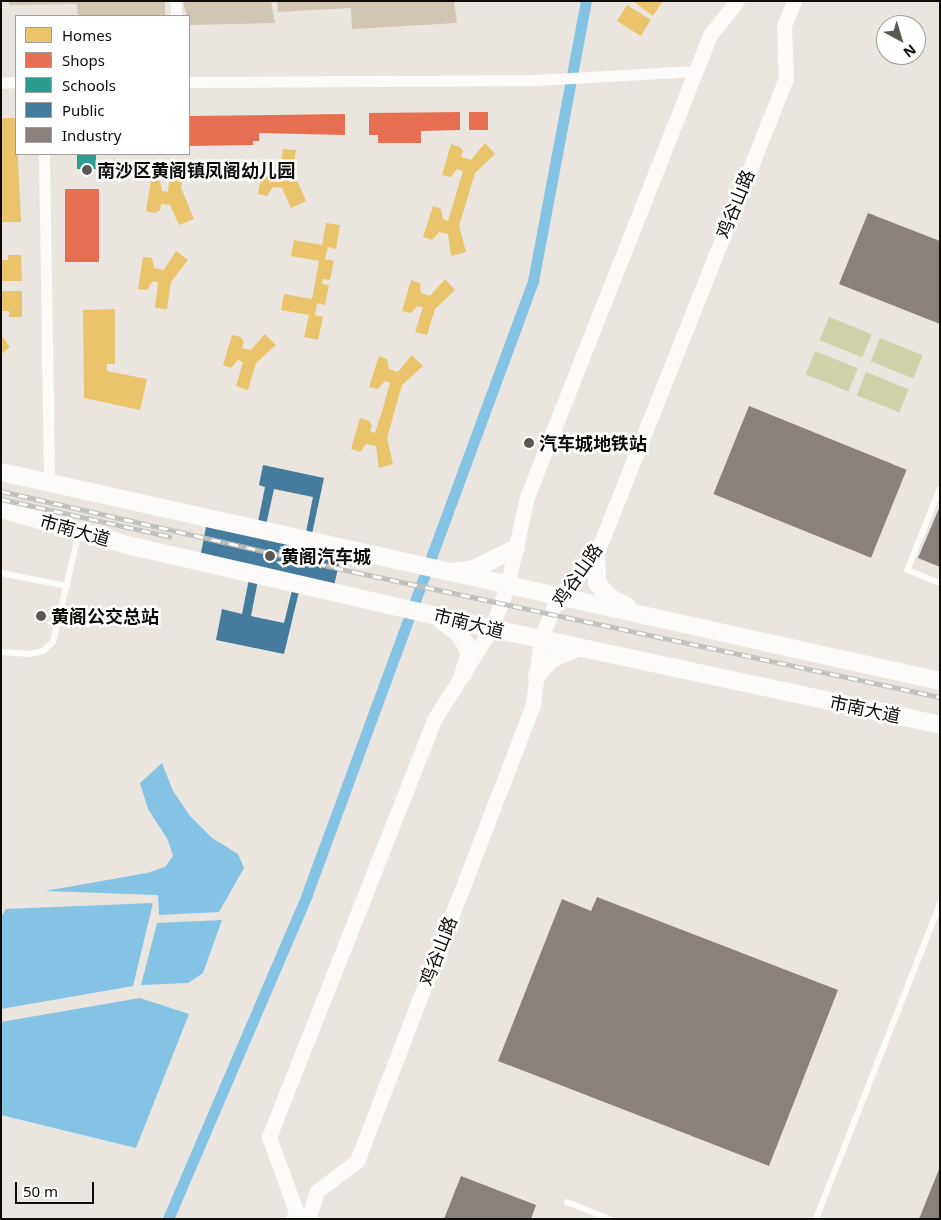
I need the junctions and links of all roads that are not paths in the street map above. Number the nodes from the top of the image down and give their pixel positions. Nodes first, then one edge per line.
1 (176, 1) edge
2 (737, 1) edge
3 (794, 1) edge
4 (176, 15) edge
5 (696, 71) junction
6 (15, 82) edge
7 (190, 82) edge
8 (1, 83) edge
9 (44, 155) edge
10 (1, 472) edge
11 (49, 484) junction
12 (940, 490) edge
13 (1, 509) edge
14 (79, 531) junction
15 (516, 548) junction
16 (596, 554) junction
17 (441, 572) junction
18 (1, 573) edge
19 (940, 583) edge
20 (67, 586) junction
21 (507, 587) junction
22 (558, 597) junction
23 (643, 614) junction
24 (491, 629) junction
25 (465, 631) junction
26 (541, 638) junction
27 (580, 647) junction
28 (1, 652) edge
29 (463, 674) junction
30 (537, 675) junction
31 (940, 681) edge
32 (940, 725) edge
33 (940, 904) edge
34 (567, 1202) dead end
35 (293, 1219) edge
36 (308, 1219) edge
37 (610, 1219) edge
38 (816, 1219) edge

1 - 4 street
2 - 5 main road
3 - 16 main road, 鸡谷山路
5 - 7 street
5 - 15 main road
6 - 8 street
9 - 11 street
10 - 11 main road, 市南大道
11 - 17 main road, 市南大道
12 - 19 lane
13 - 14 main road, 市南大道
14 - 20 lane
14 - 25 main road, 市南大道
15 - 17 main road
15 - 21 main road
16 - 22 main road, 鸡谷山路
16 - 23 main road
17 - 21 main road, 市南大道
18 - 20 lane
20 - 28 lane
21 - 22 main road, 市南大道
21 - 24 main road
22 - 23 main road, 市南大道
22 - 26 main road, 鸡谷山路
23 - 31 main road, 市南大道
24 - 25 main road, 市南大道
24 - 26 main road, 市南大道
24 - 29 main road
25 - 29 main road
26 - 27 main road, 市南大道
26 - 30 main road, 鸡谷山路
27 - 30 main road
27 - 32 main road, 市南大道
29 - 35 main road
30 - 36 main road, 鸡谷山路
33 - 38 lane
34 - 37 lane

